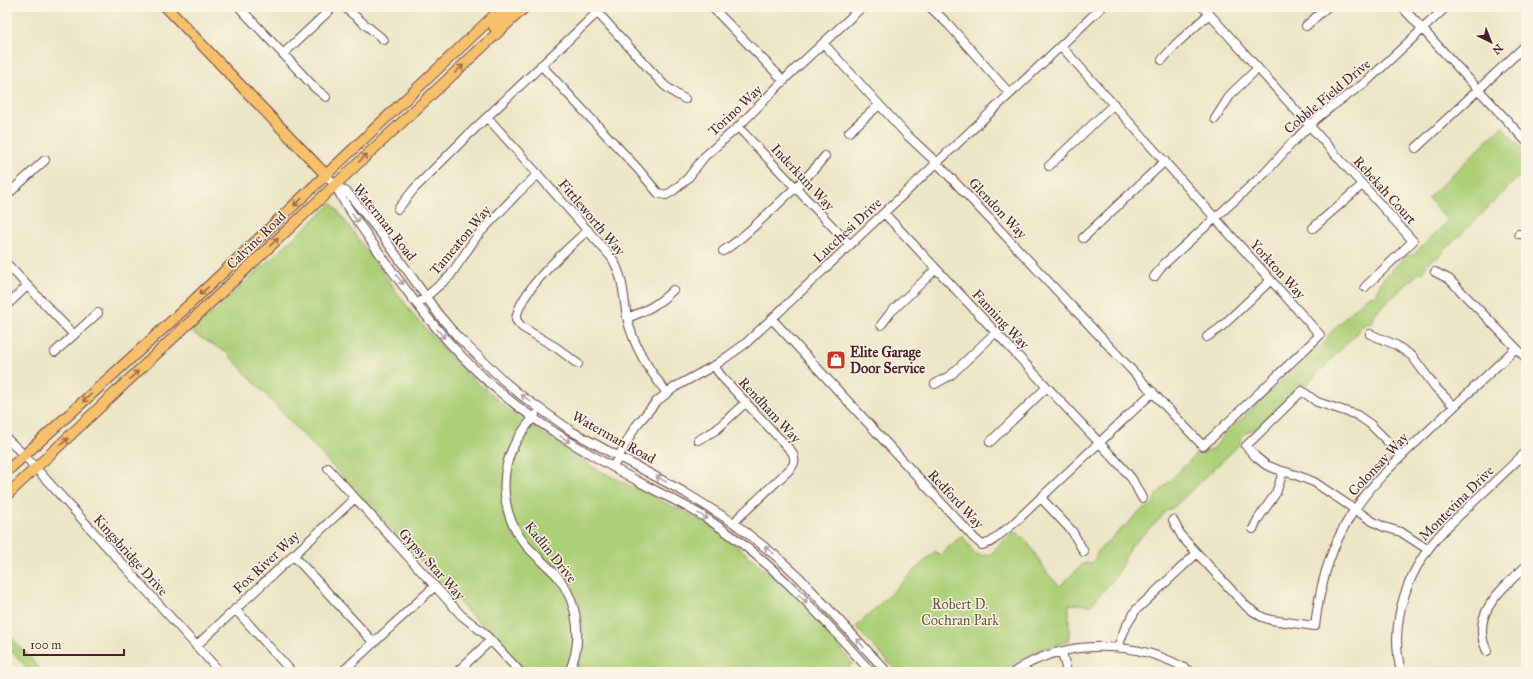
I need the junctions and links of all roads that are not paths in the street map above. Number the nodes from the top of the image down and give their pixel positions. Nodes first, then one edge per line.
1 (166, 7) edge
2 (239, 7) edge
3 (333, 7) edge
4 (344, 7) edge
5 (503, 7) edge
6 (515, 7) edge
7 (525, 7) edge
8 (713, 7) edge
9 (862, 7) edge
10 (930, 7) edge
11 (1102, 7) edge
12 (1203, 7) edge
13 (1327, 7) edge
14 (1402, 7) edge
15 (1446, 7) edge
16 (600, 10) edge
17 (1209, 14) junction
18 (1306, 26) dead end
19 (1422, 29) junction
20 (384, 40) dead end
21 (823, 43) junction
22 (1526, 45) edge
23 (483, 46) junction
24 (1061, 46) junction
25 (284, 54) junction
26 (1162, 60) dead end
27 (541, 65) junction
28 (1258, 68) junction
29 (784, 81) junction
30 (1478, 90) junction
31 (1010, 94) junction
32 (326, 97) dead end
33 (685, 99) dead end
34 (1114, 104) junction
35 (879, 105) junction
36 (487, 117) junction
37 (1216, 119) dead end
38 (1310, 125) junction
39 (738, 127) junction
40 (849, 132) dead end
41 (1526, 141) edge
42 (1416, 148) dead end
43 (825, 156) dead end
44 (45, 160) dead end
45 (1165, 161) junction
46 (937, 163) junction
47 (1049, 166) dead end
48 (538, 174) junction
49 (326, 175) junction
50 (335, 185) junction
51 (1362, 185) junction
52 (796, 187) junction
53 (7, 195) edge
54 (398, 209) dead end
55 (884, 213) junction
56 (1215, 218) junction
57 (1313, 228) dead end
58 (588, 230) junction
59 (1084, 238) dead end
60 (850, 245) junction
61 (723, 251) dead end
62 (7, 264) edge
63 (936, 269) junction
64 (1435, 272) dead end
65 (1154, 277) dead end
66 (1271, 280) junction
67 (27, 286) junction
68 (1365, 287) dead end
69 (673, 290) dead end
70 (426, 297) junction
71 (417, 304) junction
72 (7, 305) edge
73 (98, 313) dead end
74 (627, 318) junction
75 (772, 319) junction
76 (881, 325) dead end
77 (996, 332) junction
78 (1370, 334) dead end
79 (74, 335) junction
80 (1207, 337) dead end
81 (1516, 348) junction
82 (56, 352) dead end
83 (1526, 358) edge
84 (578, 364) dead end
85 (714, 366) junction
86 (935, 384) dead end
87 (1048, 387) junction
88 (1153, 392) junction
89 (667, 393) junction
90 (746, 402) junction
91 (1454, 406) junction
92 (540, 408) junction
93 (532, 418) junction
94 (7, 439) edge
95 (698, 440) dead end
96 (990, 442) dead end
97 (1100, 443) junction
98 (1526, 452) edge
99 (24, 455) junction
100 (1402, 456) junction
101 (618, 457) junction
102 (613, 467) junction
103 (36, 468) junction
104 (328, 468) dead end
105 (7, 471) edge
106 (1283, 472) junction
107 (7, 495) edge
108 (355, 498) junction
109 (1041, 498) junction
110 (1142, 498) dead end
111 (1355, 509) junction
112 (1173, 520) dead end
113 (734, 523) junction
114 (1253, 529) dead end
115 (1427, 549) junction
116 (1084, 552) dead end
117 (1196, 554) junction
118 (293, 556) junction
119 (1526, 566) edge
120 (435, 586) junction
121 (235, 610) junction
122 (491, 640) junction
123 (374, 643) junction
124 (196, 646) junction
125 (1118, 648) junction
126 (1487, 651) dead end
127 (1062, 652) junction
128 (220, 672) edge
129 (292, 672) edge
130 (342, 672) edge
131 (457, 672) edge
132 (520, 672) edge
133 (569, 672) edge
134 (871, 672) edge
135 (887, 672) edge
136 (1014, 672) edge
137 (1067, 672) edge
138 (1191, 672) edge
139 (1400, 672) edge

1 - 49 main road, Waterman Road
2 - 25 street
3 - 25 street
4 - 20 street
5 - 49 main road, Calvine Road
6 - 23 main road
7 - 23 main road, Calvine Road
8 - 29 street
9 - 21 street, Torino Way
10 - 31 street
11 - 24 street, Lucchesi Drive
12 - 17 street, Rebekah Court
13 - 18 street
14 - 19 street
15 - 19 street, Cobble Field Drive
16 - 27 street
16 - 33 street
17 - 26 street
17 - 28 street, Rebekah Court
19 - 30 street
19 - 38 street, Cobble Field Drive
21 - 29 street, Torino Way
21 - 35 street, Glendon Way
22 - 30 street
50 -> 23 main road, Calvine Road
24 - 31 street, Lucchesi Drive
24 - 34 street, Yorkton Way
25 - 32 street
27 - 36 street
27 - 39 street, Torino Way
28 - 37 street
28 - 38 street, Rebekah Court
29 - 39 street, Torino Way
30 - 41 street
30 - 42 street
31 - 46 street, Lucchesi Drive
34 - 45 street, Yorkton Way
34 - 47 street
35 - 40 street
35 - 46 street, Glendon Way
36 - 48 street, Fittleworth Way
36 - 54 street
38 - 51 street, Rebekah Court
38 - 56 street, Cobble Field Drive
39 - 52 street, Inderkum Way
43 - 52 street
44 - 53 street
45 - 56 street, Yorkton Way
45 - 59 street
46 - 55 street, Lucchesi Drive
46 - 88 street, Glendon Way
48 - 58 street, Fittleworth Way
48 - 70 street, Tameaton Way
49 - 50 street, Waterman Road
49 -> 99 main road, Calvine Road
50 - 70 street, Waterman Road
50 -> 71 street, Waterman Road
103 -> 50 main road, Calvine Road
51 - 57 street
51 - 68 street, Rebekah Court
52 - 60 street, Inderkum Way
52 - 61 street
55 - 60 street, Lucchesi Drive
55 - 63 street, Fanning Way
56 - 65 street, Cobble Field Drive
56 - 66 street, Yorkton Way
58 - 74 street, Fittleworth Way
58 - 84 street
60 - 75 street, Lucchesi Drive
62 - 67 street
63 - 76 street
63 - 77 street, Fanning Way
64 - 81 street
66 - 80 street
66 - 88 street, Yorkton Way
67 - 72 street
67 - 79 street
69 - 74 street
70 - 71 street, Tameaton Way
92 -> 70 street, Waterman Road
71 -> 93 street, Waterman Road
73 - 79 street
74 - 89 street, Fittleworth Way
75 - 85 street, Lucchesi Drive
75 - 109 street, Redford Way
77 - 86 street
77 - 87 street, Fanning Way
78 - 91 street
79 - 82 street
81 - 83 street
81 - 91 street, Colonsay Way
85 - 89 street, Lucchesi Drive
85 - 90 street, Rendham Way
87 - 96 street
87 - 97 street, Fanning Way
88 - 97 street, Redford Way
89 - 101 street, Lucchesi Drive
90 - 95 street
90 - 113 street, Rendham Way
91 - 100 street, Colonsay Way
92 - 93 street, Kadlin Drive
92 - 101 street, Waterman Road
93 -> 102 street, Waterman Road
93 - 133 street, Kadlin Drive
94 - 99 street, Kingsbridge Drive
97 - 109 street, Redford Way
97 - 110 street, Fanning Way
98 - 115 street, Montevina Drive
99 - 103 street, Kingsbridge Drive
99 - 105 main road, Calvine Road
100 - 106 street
100 - 111 street, Colonsay Way
101 - 102 street, Lucchesi Drive
113 -> 101 street, Waterman Road
102 -> 134 street, Waterman Road
103 - 107 main road, Calvine Road
103 - 124 street, Kingsbridge Drive
104 - 108 street, Gypsy Star Way
106 - 111 street
106 - 114 street
108 - 118 street, Fox River Way
108 - 120 street, Gypsy Star Way
109 - 116 street
111 - 115 street
111 - 117 street, Colonsay Way
112 - 117 street
135 -> 113 street, Waterman Road
115 - 139 street, Montevina Drive
117 - 125 street
118 - 121 street, Fox River Way
118 - 123 street
119 - 126 street
120 - 122 street, Gypsy Star Way
120 - 123 street
121 - 124 street, Fox River Way
121 - 129 street
122 - 131 street
122 - 132 street, Gypsy Star Way
123 - 130 street
124 - 128 street, Kingsbridge Drive
125 - 127 street
125 - 138 street
127 - 136 street
127 - 137 street

